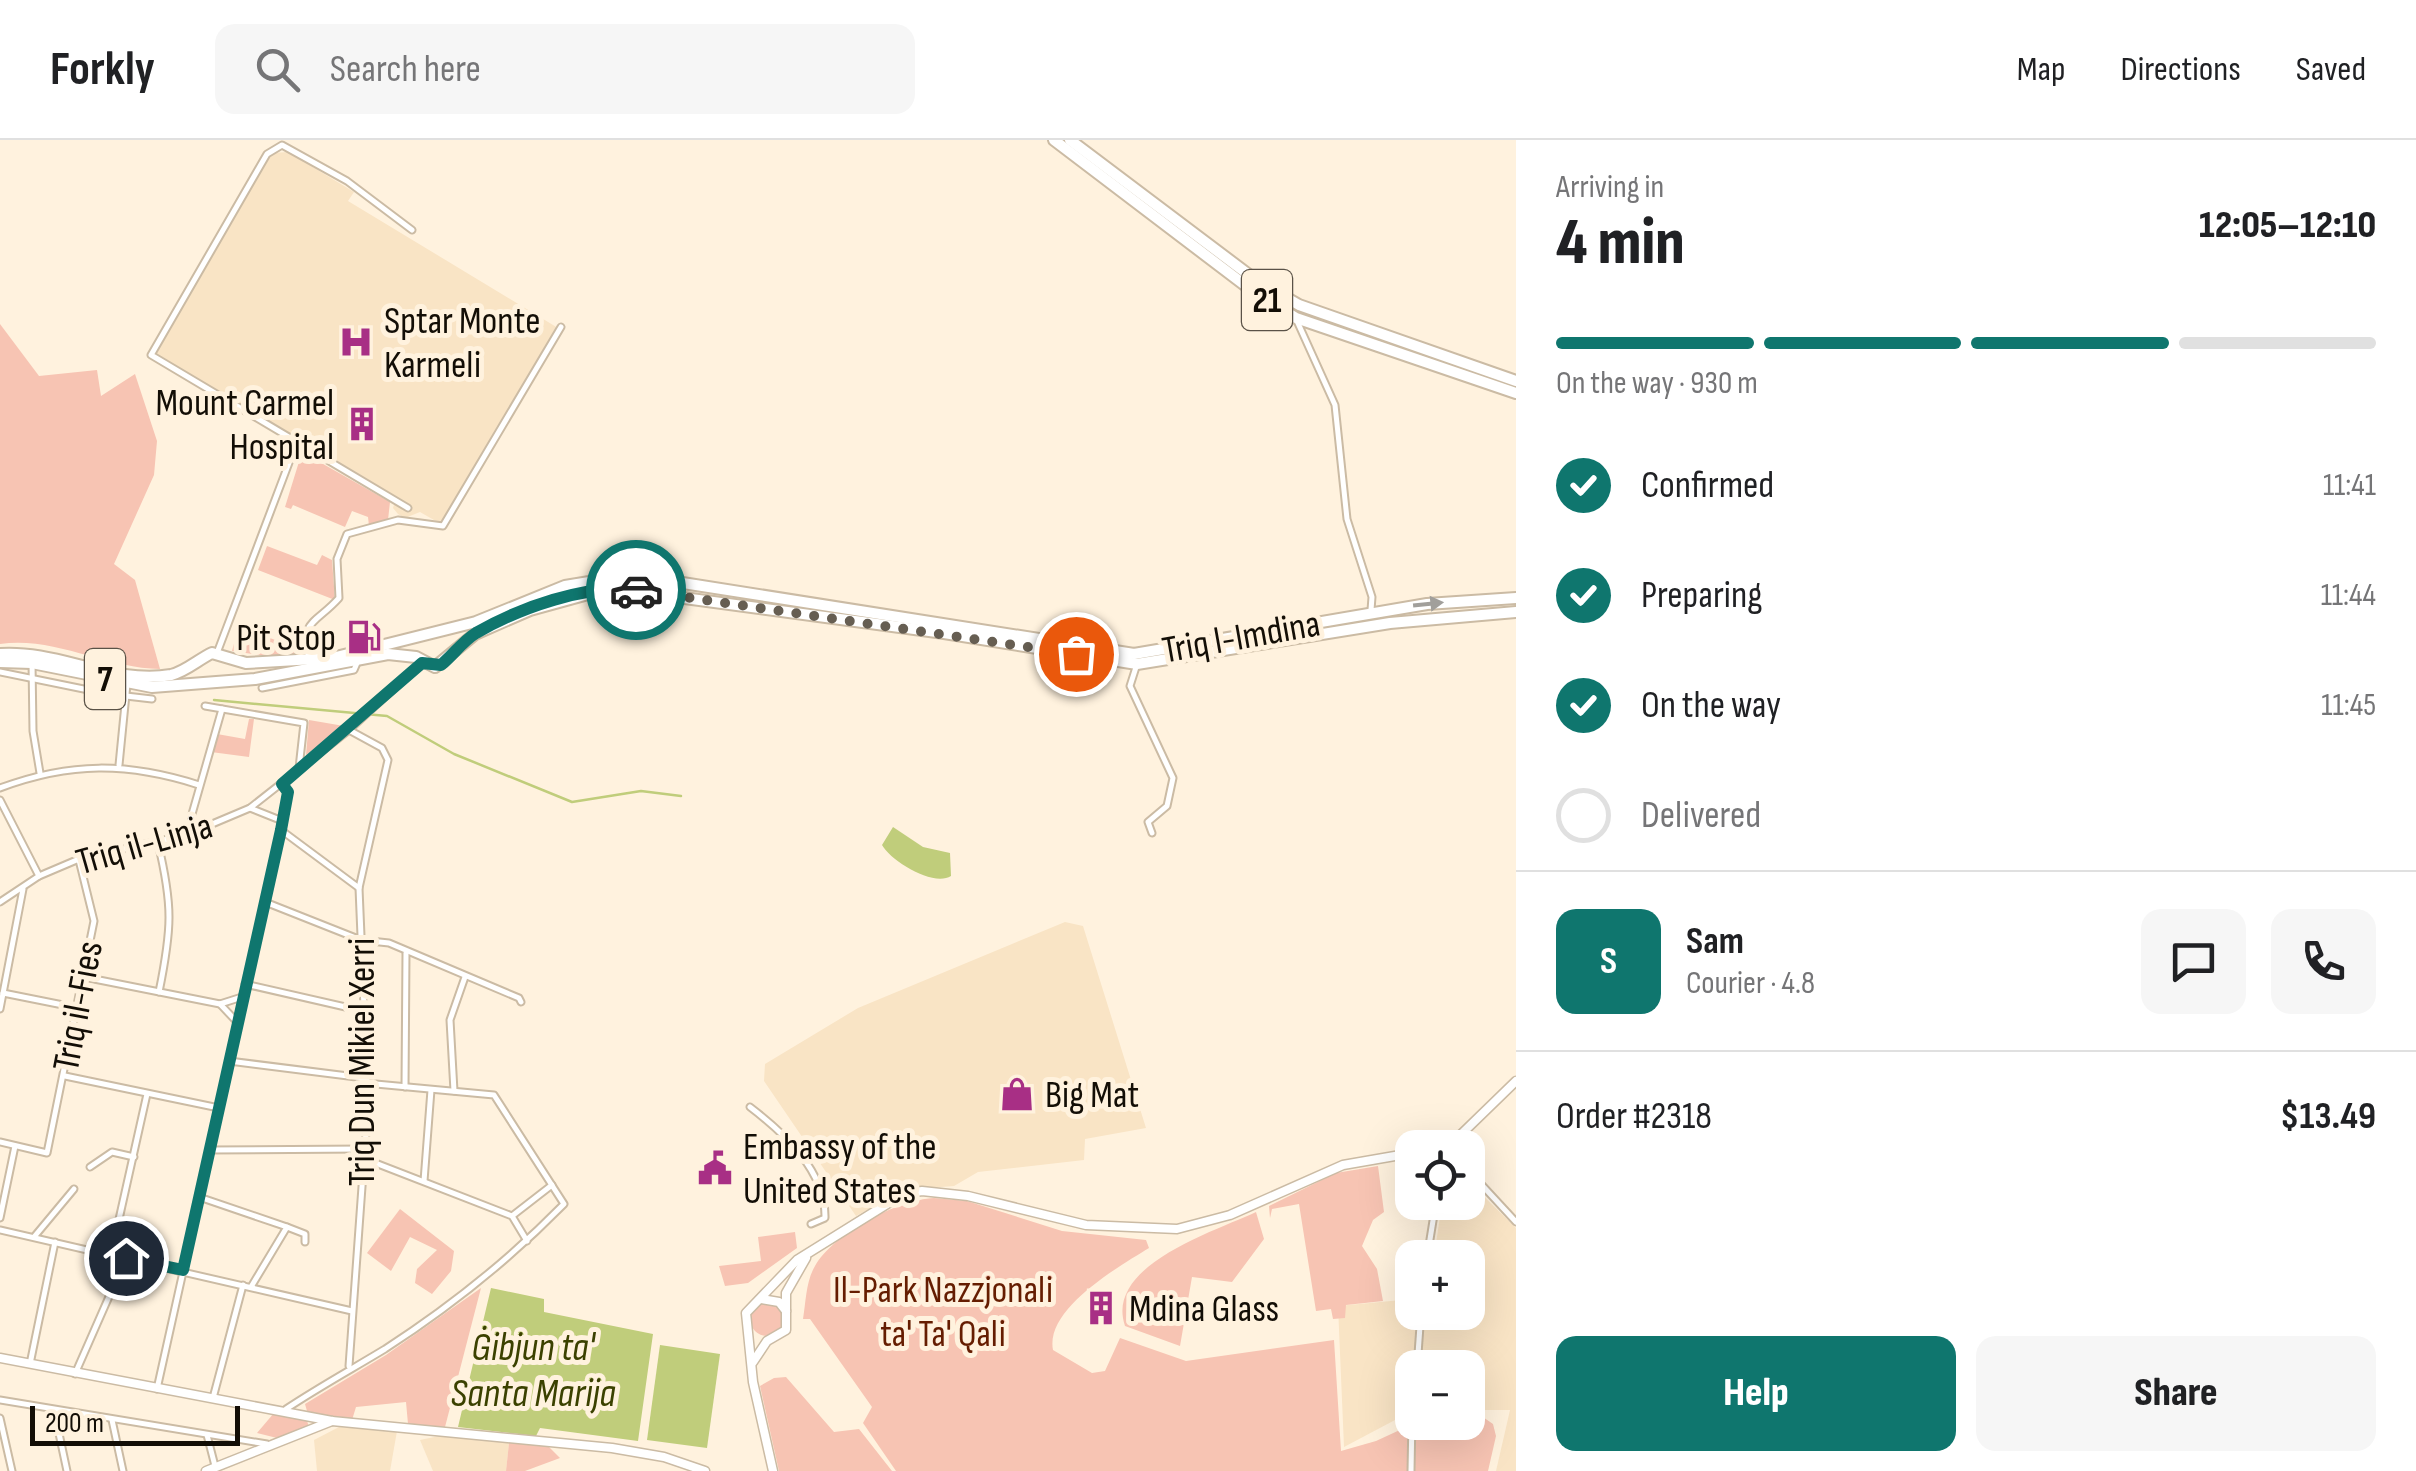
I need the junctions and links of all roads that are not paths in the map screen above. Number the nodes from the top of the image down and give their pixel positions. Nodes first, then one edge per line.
1 (1054, 140) edge
2 (1070, 140) edge
3 (412, 230) dead end
4 (1296, 318) junction
5 (561, 327) dead end
6 (1516, 381) edge
7 (1516, 393) edge
8 (297, 441) junction
9 (408, 508) dead end
10 (1516, 598) edge
11 (1516, 612) edge
12 (1369, 613) junction
13 (440, 633) junction
14 (418, 639) junction
15 (0, 654) edge
16 (220, 654) junction
17 (204, 656) junction
18 (450, 657) junction
19 (419, 660) junction
20 (310, 661) junction
21 (0, 662) edge
22 (32, 663) junction
23 (1136, 664) junction
24 (0, 672) edge
25 (31, 679) junction
26 (286, 679) junction
27 (216, 683) junction
28 (262, 688) dead end
29 (124, 692) junction
30 (152, 698) dead end
31 (205, 706) dead end
32 (222, 709) junction
33 (349, 730) junction
34 (119, 766) junction
35 (299, 768) junction
36 (40, 773) junction
37 (198, 784) junction
38 (282, 784) junction
39 (0, 788) edge
40 (0, 800) edge
41 (250, 808) junction
42 (280, 820) junction
43 (281, 830) junction
44 (1152, 832) dead end
45 (186, 835) junction
46 (158, 842) junction
47 (79, 859) junction
48 (39, 876) junction
49 (24, 886) junction
50 (360, 888) junction
51 (0, 902) edge
52 (265, 902) junction
53 (361, 940) junction
54 (406, 952) junction
55 (4, 964) edge
56 (84, 977) junction
57 (465, 978) junction
58 (246, 984) junction
59 (159, 992) junction
60 (3, 993) junction
61 (242, 997) junction
62 (520, 1002) dead end
63 (220, 1004) junction
64 (78, 1008) junction
65 (0, 1009) edge
66 (363, 1011) junction
67 (237, 1022) junction
68 (229, 1062) junction
69 (64, 1076) junction
70 (364, 1080) junction
71 (1516, 1081) edge
72 (405, 1087) junction
73 (432, 1090) junction
74 (454, 1091) junction
75 (147, 1094) junction
76 (750, 1107) dead end
77 (218, 1108) junction
78 (1465, 1130) edge
79 (0, 1142) edge
80 (15, 1146) junction
81 (365, 1149) junction
82 (210, 1150) junction
83 (1395, 1156) edge
84 (134, 1157) junction
85 (365, 1159) junction
86 (90, 1167) dead end
87 (424, 1182) junction
88 (552, 1185) junction
89 (1485, 1189) edge
90 (74, 1190) dead end
91 (199, 1197) junction
92 (512, 1216) junction
93 (0, 1218) edge
94 (1516, 1222) edge
95 (811, 1224) dead end
96 (286, 1228) junction
97 (0, 1230) edge
98 (34, 1238) junction
99 (527, 1241) junction
100 (55, 1242) junction
101 (305, 1242) dead end
102 (814, 1250) junction
103 (111, 1255) junction
104 (126, 1258) junction
105 (183, 1270) junction
106 (243, 1285) junction
107 (251, 1287) junction
108 (756, 1300) junction
109 (352, 1311) junction
110 (788, 1314) junction
111 (747, 1329) junction
112 (767, 1341) junction
113 (0, 1358) edge
114 (30, 1364) junction
115 (349, 1366) junction
116 (752, 1366) junction
117 (75, 1374) junction
118 (157, 1389) junction
119 (213, 1398) junction
120 (0, 1400) edge
121 (53, 1409) junction
122 (286, 1409) junction
123 (0, 1418) edge
124 (112, 1420) junction
125 (332, 1421) junction
126 (208, 1435) junction
127 (1412, 1440) edge
128 (267, 1444) junction
129 (210, 1468) edge
130 (12, 1471) edge
131 (67, 1471) edge
132 (122, 1471) edge
133 (705, 1471) edge
134 (774, 1471) edge
135 (1411, 1471) edge

1 - 4 highway, 21
2 - 6 highway, 21
3 - 8 street
4 - 7 highway, 21
4 - 12 street
5 - 20 street
8 - 9 street
8 - 16 street
12 -> 10 highway, Triq l-Imdina / 7
11 - 23 highway, Triq l-Imdina / 7
12 - 13 highway, Triq l-Imdina / 7
13 - 14 highway, Triq l-Imdina / 7
13 - 18 highway
14 - 19 highway
14 - 20 highway, Triq l-Imdina / 7
15 - 17 highway, Triq l-Imdina / 7
16 - 17 highway, Triq l-Imdina / 7
16 - 20 highway, Triq l-Imdina / 7
16 - 27 highway
17 - 27 highway
18 - 19 highway, Triq l-Imdina / 7
18 - 23 highway, Triq l-Imdina / 7
19 - 26 highway, Triq l-Imdina / 7
19 - 33 street, Triq il-Linja
21 - 22 highway, Triq l-Imdina / 7
22 - 25 street
22 - 29 highway, Triq l-Imdina / 7
23 - 44 street
24 - 25 street
25 - 29 street
25 - 36 street
26 - 27 highway, Triq l-Imdina / 7
26 - 28 street
27 - 29 highway, Triq l-Imdina / 7
29 - 30 street
29 - 34 street
31 - 32 street
32 - 35 street
32 - 37 street
33 - 35 street, Triq il-Linja
33 - 50 street, Triq Dun Mikiel Xerri
34 - 36 street
34 - 37 street
35 - 38 street, Triq il-Linja
36 - 39 street
37 - 45 street
38 - 41 street, Triq il-Linja
38 - 42 street
40 - 48 street
41 - 42 street
41 - 45 street, Triq il-Linja
42 - 43 street
43 - 50 street
43 - 52 street
45 - 46 street, Triq il-Linja
46 - 47 street, Triq il-Linja
46 - 59 street
47 - 48 street, Triq il-Linja
47 - 56 street, Triq il-Fies
48 - 49 street, Triq il-Linja
49 - 51 street, Triq il-Linja
49 - 55 street
50 - 53 street, Triq Dun Mikiel Xerri
52 - 53 street
52 - 58 street
53 - 54 street
53 - 66 street, Triq Dun Mikiel Xerri
54 - 57 street
54 - 72 street
55 - 60 street
56 - 59 street
56 - 64 street, Triq il-Fies
57 - 62 street
57 - 74 street
58 - 61 street
58 - 66 street
59 - 63 street
60 - 64 street
60 - 65 street
61 - 63 street
61 - 67 street
63 - 67 street
64 - 69 street, Triq il-Fies
66 - 70 street, Triq Dun Mikiel Xerri
67 - 68 street
68 - 70 street
68 - 77 street
69 - 75 street
69 - 80 street, Triq il-Fies
70 - 72 street
70 - 81 street, Triq Dun Mikiel Xerri
71 - 78 main road
72 - 73 street
73 - 74 street
73 - 87 street
74 - 88 street
75 - 77 street
75 - 84 street
76 - 95 street
77 - 82 street
79 - 80 street
80 - 93 street
81 - 82 street
81 - 85 street, Triq Dun Mikiel Xerri
82 - 91 street
83 - 102 main road
84 - 86 street
84 - 103 street
85 - 87 street
85 - 109 street, Triq Dun Mikiel Xerri
87 - 92 street
88 - 92 street
88 - 99 street
89 - 94 street
90 - 98 street
91 - 96 street
91 - 105 street
92 - 99 street
96 - 101 street
96 - 107 street
97 - 98 street
98 - 100 street
99 - 115 street
100 - 103 street
100 - 114 street
102 - 108 main road
102 - 110 main road
103 - 104 street
104 - 105 street
104 - 117 street
105 - 106 street
105 - 118 street
106 - 107 street
106 - 119 street
107 - 109 street
108 - 110 main road
108 - 111 main road
109 - 115 street, Triq Dun Mikiel Xerri
110 - 112 main road
111 - 112 main road
111 - 116 main road
112 - 116 main road
113 - 114 main road
114 - 117 main road
115 - 122 street
116 - 134 main road
117 - 118 main road
118 - 119 main road
119 - 122 main road
120 - 121 street
121 - 124 street
121 - 131 street
122 - 125 main road
123 - 130 street
124 - 126 street
124 - 132 street
125 - 128 main road
125 - 133 main road
126 - 128 street
126 - 129 street
127 - 135 street
128 - 129 main road

